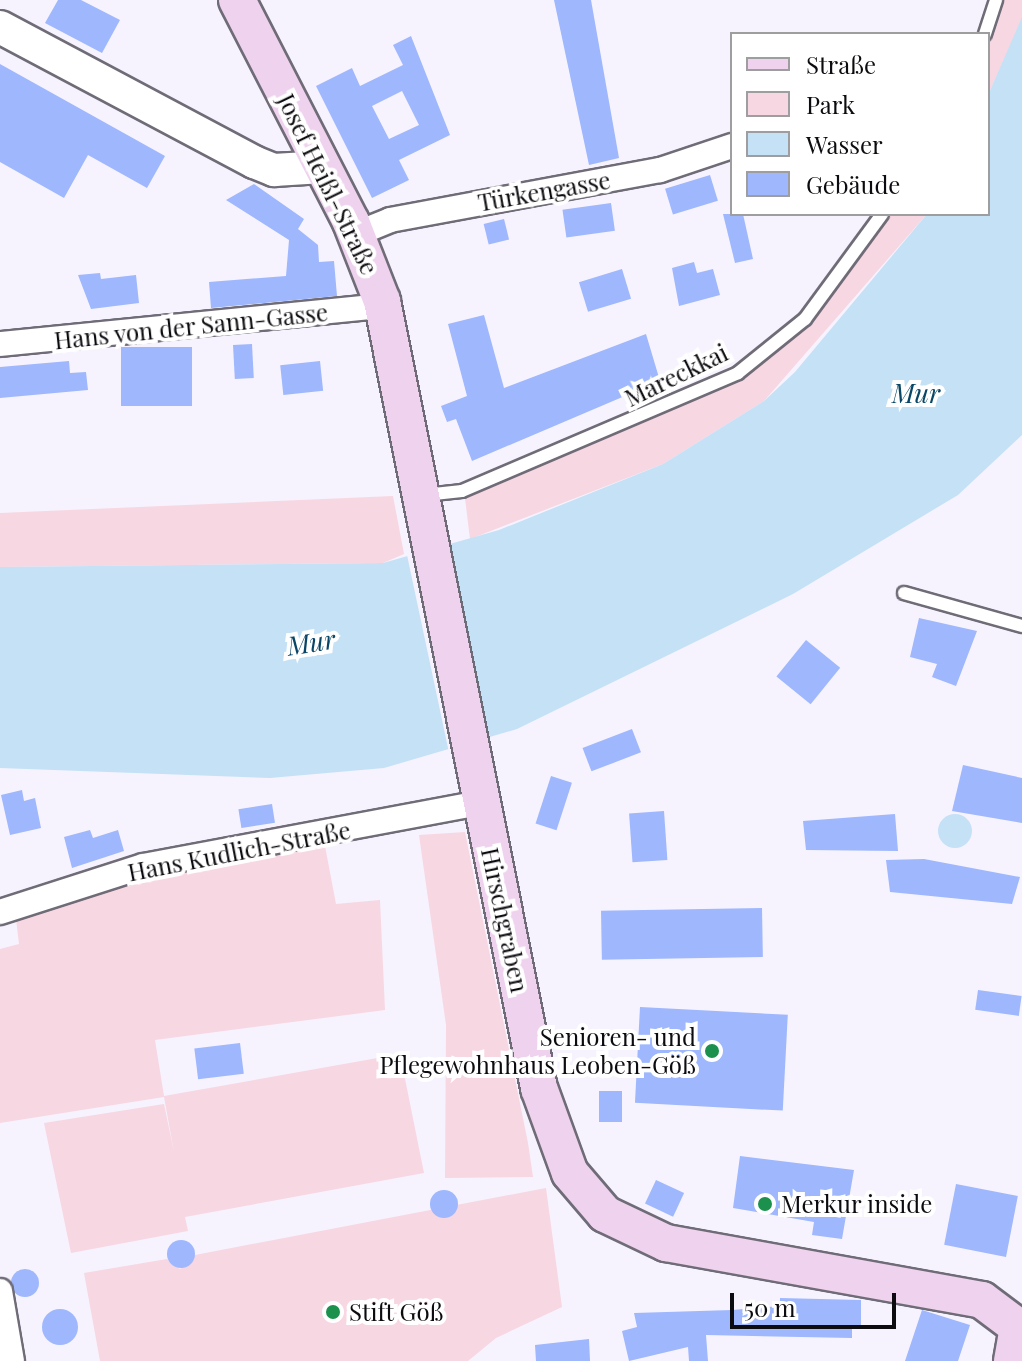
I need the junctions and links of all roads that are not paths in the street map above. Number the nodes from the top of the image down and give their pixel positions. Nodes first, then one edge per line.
1 (237, 0) edge
2 (996, 0) edge
3 (0, 27) edge
4 (986, 32) edge
5 (730, 147) edge
6 (323, 167) junction
7 (881, 216) edge
8 (356, 234) junction
9 (383, 306) junction
10 (0, 344) edge
11 (428, 506) junction
12 (904, 593) dead end
13 (1022, 626) edge
14 (471, 750) joint
15 (481, 803) junction
16 (0, 912) edge
17 (0, 1291) edge
18 (1018, 1333) edge
19 (12, 1361) edge

1 - 6 main road, Josef Heißl-Straße
2 - 4 lane
3 - 6 street
5 - 8 street, Türkengasse
6 - 8 main road, Josef Heißl-Straße
7 - 11 lane, Mareckkai
8 - 9 main road, Josef Heißl-Straße
9 - 10 street, Hans von der Sann-Gasse
9 - 11 main road, Josef Heißl-Straße
11 - 14 main road, Josef Heißl-Straße
12 - 13 lane
14 - 15 main road, Hirschgraben
15 - 16 street, Hans Kudlich-Straße
15 - 18 main road, Hirschgraben
17 - 19 street

